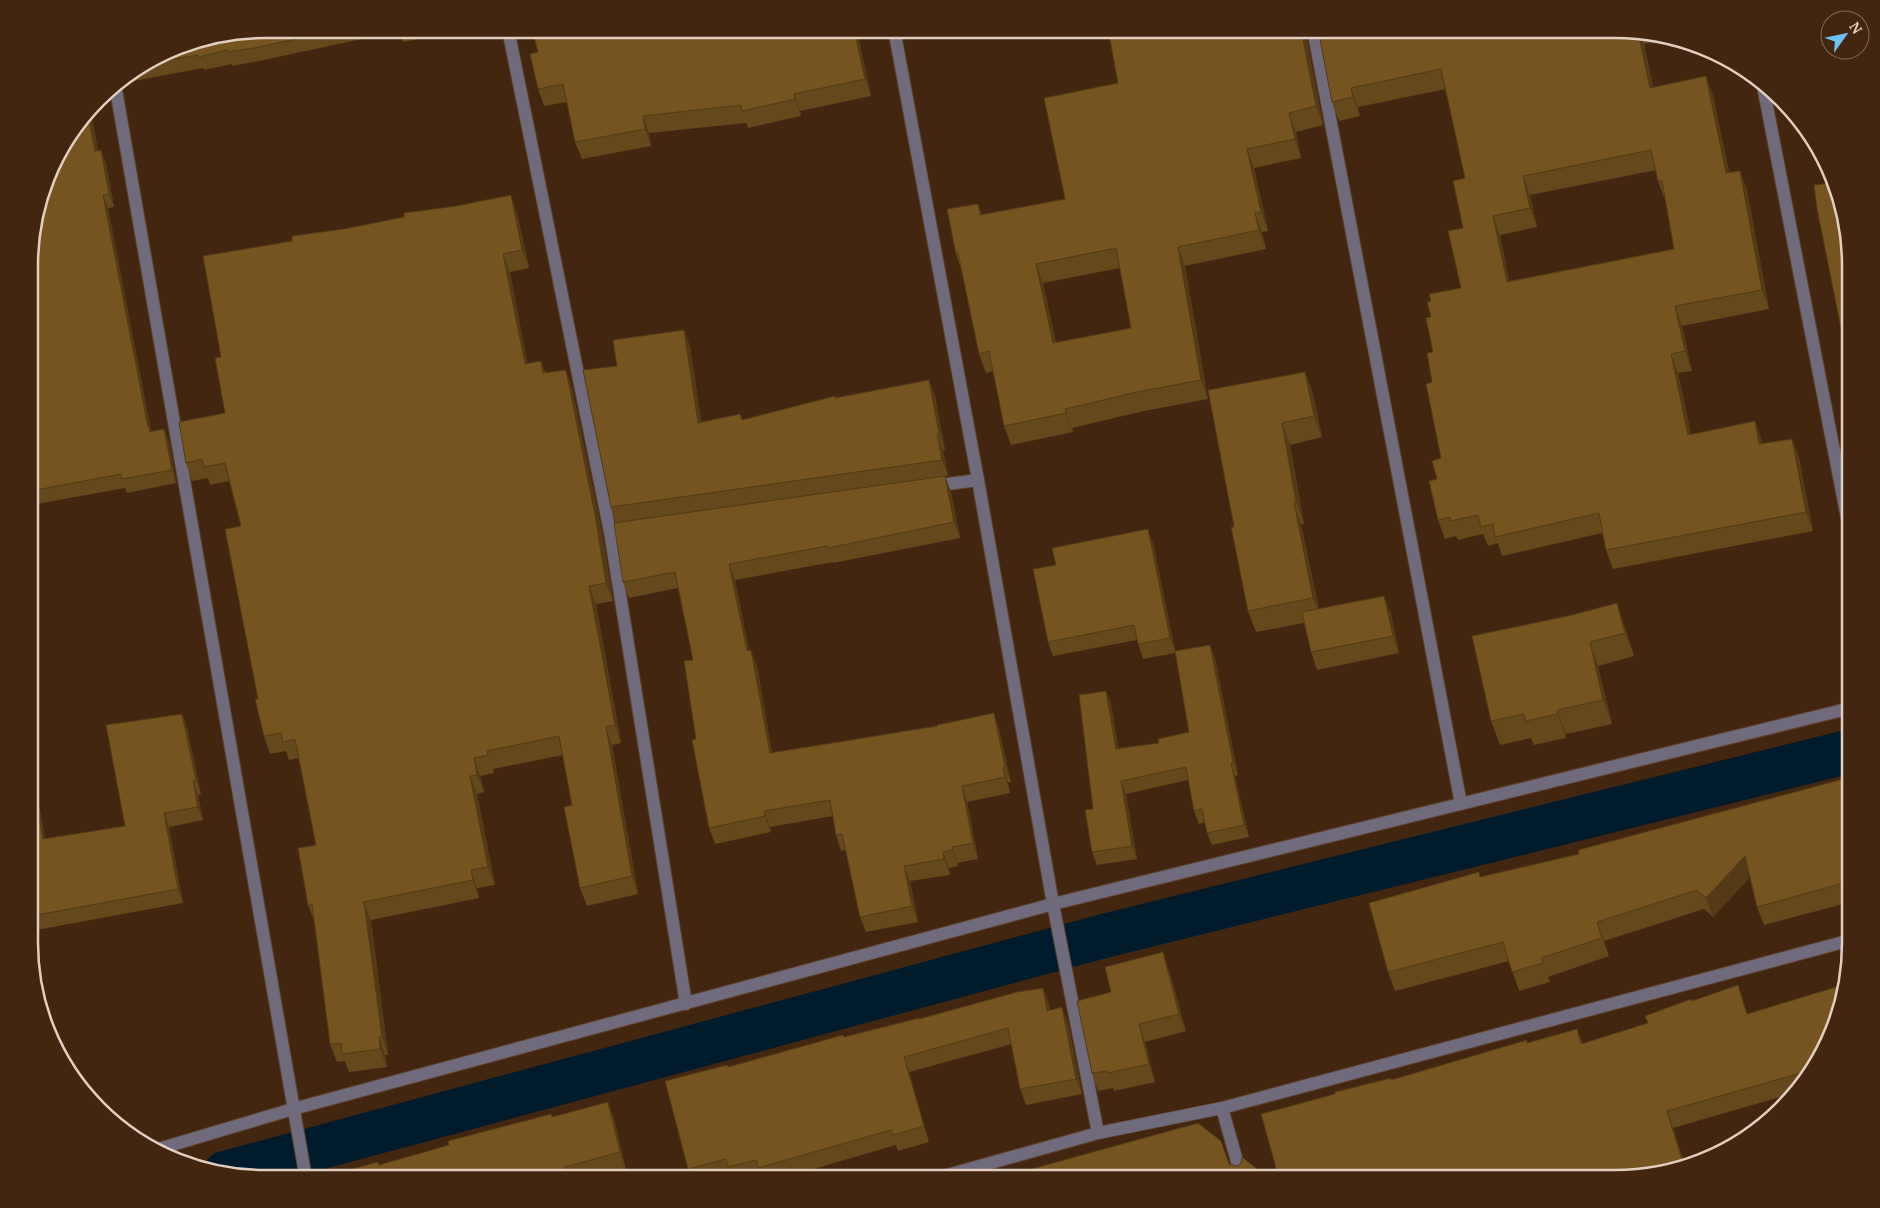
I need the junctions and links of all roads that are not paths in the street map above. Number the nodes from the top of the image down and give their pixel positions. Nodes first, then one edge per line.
1 (510, 38) edge
2 (896, 38) edge
3 (1315, 38) edge
4 (116, 93) edge
5 (1764, 94) edge
6 (978, 480) junction
7 (920, 488) edge
8 (1842, 492) edge
9 (1842, 710) edge
10 (1461, 804) junction
11 (1053, 904) junction
12 (1842, 942) edge
13 (686, 1004) junction
14 (1222, 1108) junction
15 (293, 1109) junction
16 (1098, 1133) junction
17 (164, 1147) edge
18 (304, 1170) edge
19 (965, 1170) edge
20 (1239, 1170) edge

1 - 13 street
2 - 6 street
3 - 10 street
4 - 15 street
5 - 8 street
6 - 7 street
6 - 11 street
9 - 10 street
10 - 11 street
11 - 13 street
11 - 16 street
12 - 14 street
13 - 15 street
14 - 16 street
14 - 20 street
15 - 17 street
15 - 18 street
16 - 19 street

